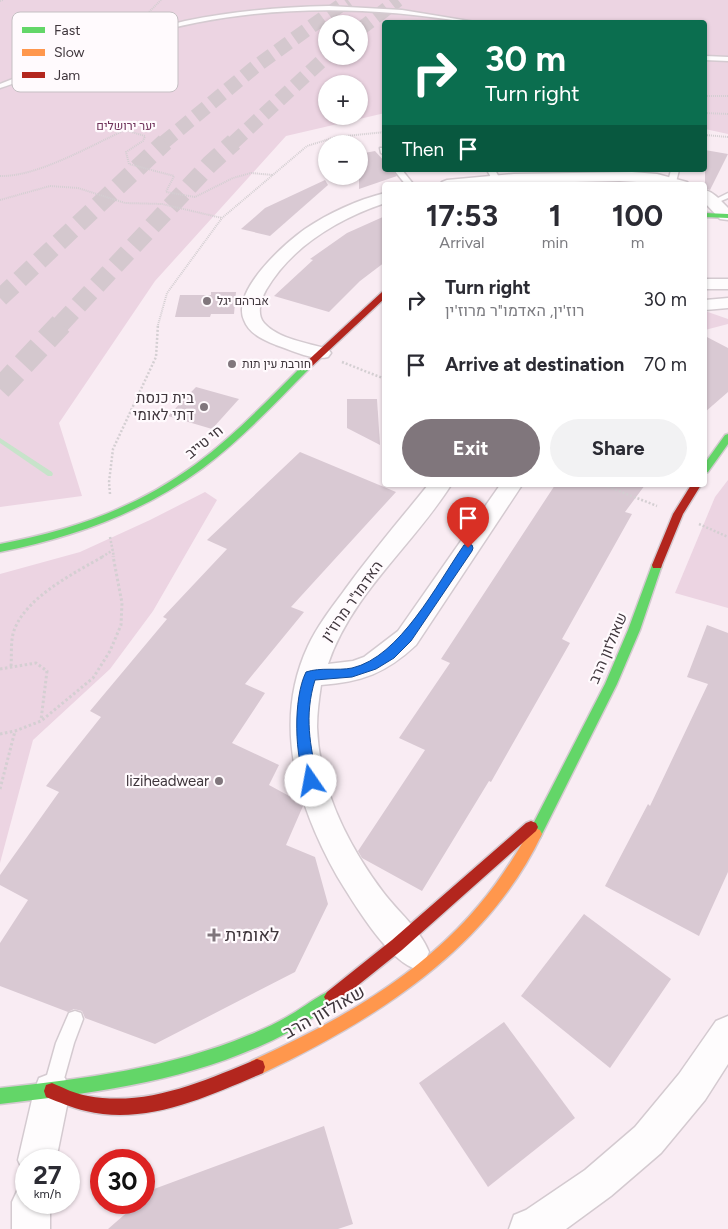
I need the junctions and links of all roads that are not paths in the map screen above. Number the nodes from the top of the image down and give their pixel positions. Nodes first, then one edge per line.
1 (459, 20) edge
2 (178, 25) edge
3 (707, 58) edge
4 (728, 59) edge
5 (12, 81) edge
6 (0, 86) edge
7 (400, 172) edge
8 (583, 174) edge
9 (494, 175) edge
10 (677, 179) edge
11 (408, 182) edge
12 (461, 182) edge
13 (382, 199) edge
14 (713, 202) edge
15 (727, 216) edge
16 (707, 284) edge
17 (728, 284) edge
18 (382, 297) edge
19 (728, 303) edge
20 (707, 304) edge
21 (321, 353) junction
22 (728, 437) edge
23 (707, 467) edge
24 (438, 487) edge
25 (510, 487) edge
26 (695, 487) edge
27 (0, 548) edge
28 (310, 675) junction
29 (540, 820) junction
30 (402, 941) junction
31 (427, 966) junction
32 (75, 1019) dead end
33 (728, 1033) edge
34 (52, 1091) junction
35 (0, 1096) edge
36 (39, 1149) edge
37 (31, 1214) edge
38 (31, 1229) edge
39 (528, 1229) edge

1 - 2 lane
3 - 4 lane
5 - 6 lane
7 - 11 lane
8 - 9 street
8 - 10 street
9 - 12 street
13 - 21 street
14 - 15 street
16 - 17 street
18 - 21 street, חי טייב
19 - 20 street
21 - 27 street, חי טייב
22 - 23 street
24 - 28 street, האדמו"ר מרוז'ין
25 - 28 street
26 - 29 street, שאולזון הרב
28 - 30 street, האדמו"ר מרוז'ין
29 - 30 street, שאולזון הרב
29 - 31 street, שאולזון הרב
30 - 31 street, האדמו"ר מרוז'ין
30 - 34 street, שאולזון הרב
31 - 34 street, שאולזון הרב
32 - 34 lane
33 - 39 street
34 - 35 street, שאולזון הרב
34 - 36 street
37 - 38 street

